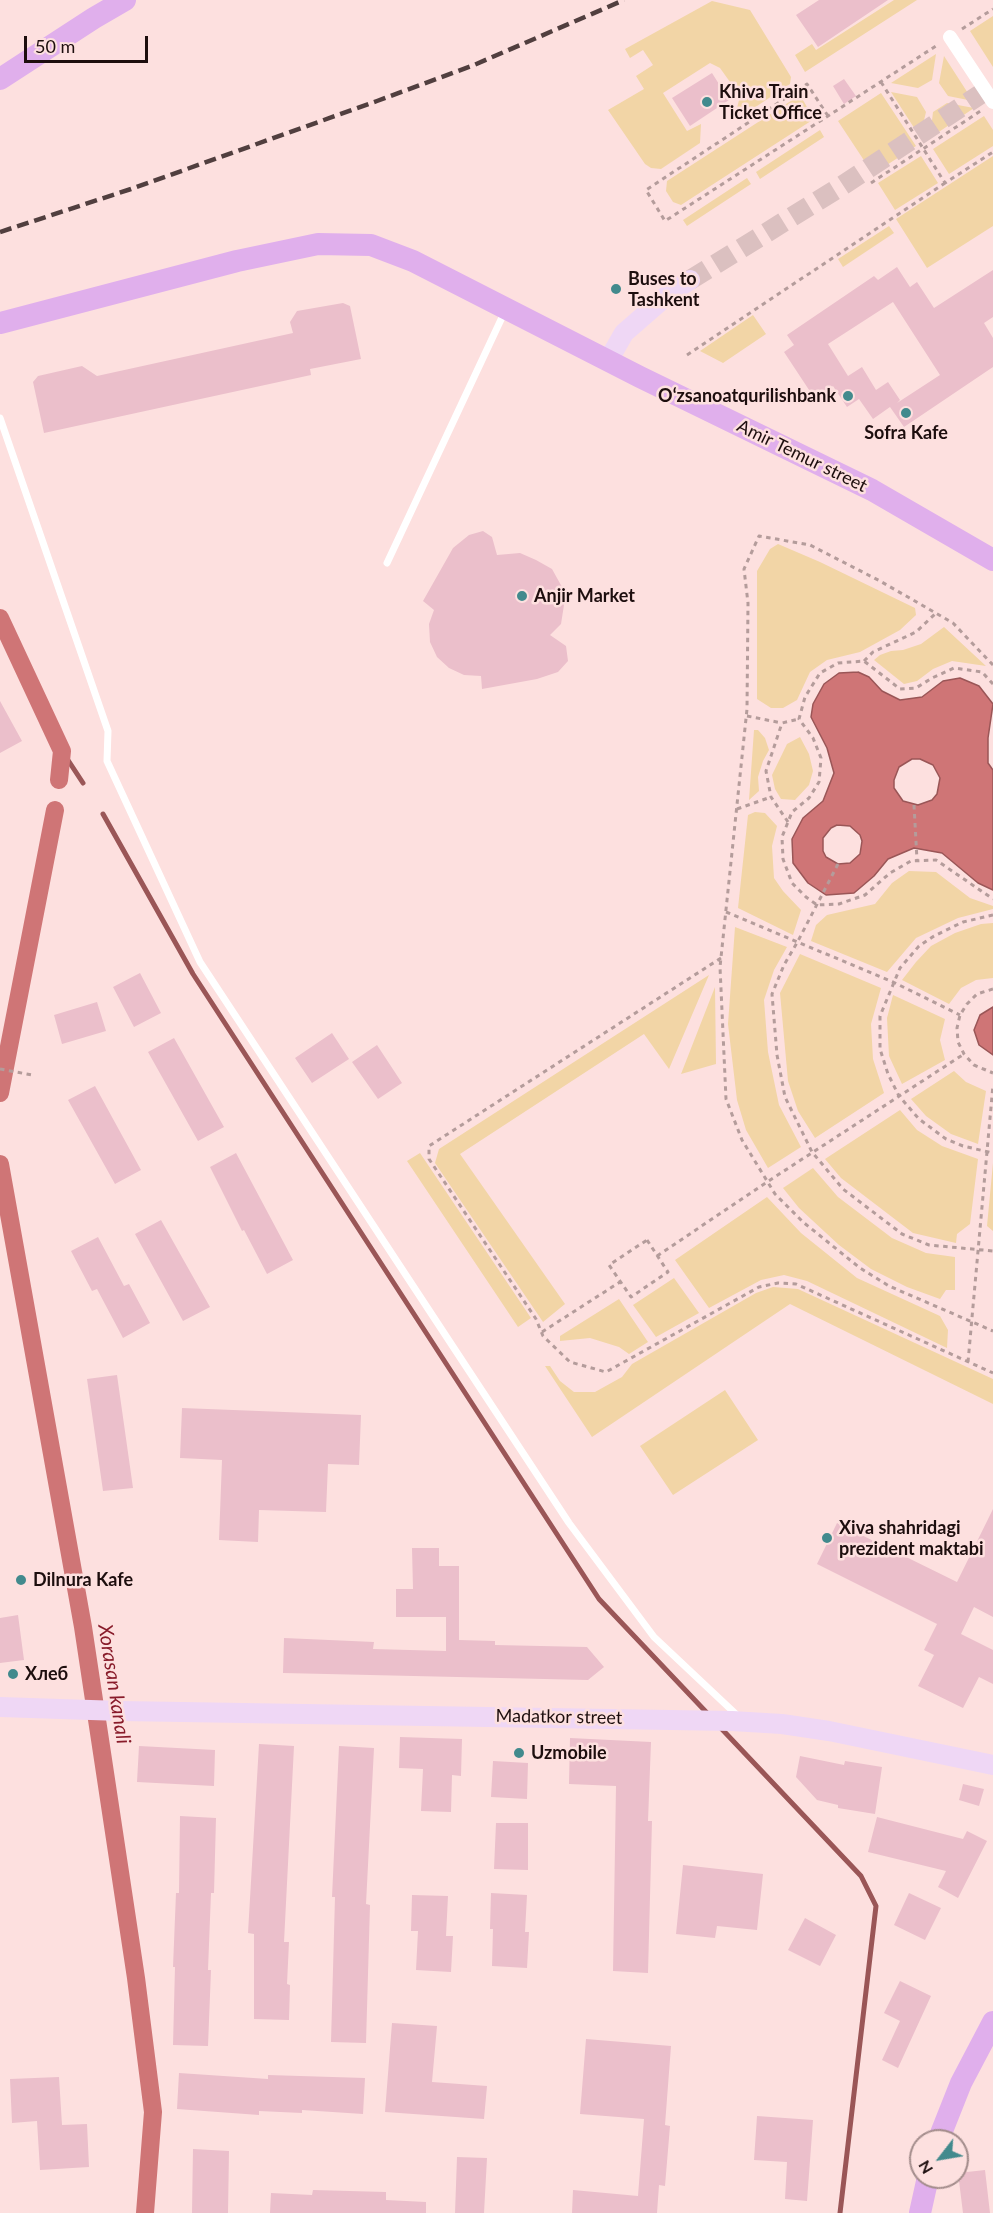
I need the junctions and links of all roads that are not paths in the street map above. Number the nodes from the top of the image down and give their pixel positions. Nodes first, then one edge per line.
1 (125, 0) edge
2 (950, 37) road end
3 (0, 79) edge
4 (988, 105) edge
5 (690, 280) tunnel mouth
6 (506, 309) junction
7 (0, 323) edge
8 (608, 361) junction
9 (0, 418) edge
10 (993, 560) edge
11 (387, 563) dead end
12 (0, 1707) edge
13 (737, 1721) junction
14 (993, 1765) edge
15 (993, 2022) edge
16 (943, 2129) edge
17 (925, 2189) edge
18 (920, 2213) edge

1 - 3 main road
2 - 4 street
5 - 8 street
6 - 7 main road, Amir Temur street
6 - 8 main road, Amir Temur street
6 - 11 lane
8 - 10 main road, Amir Temur street
9 - 13 lane
12 - 13 street, Madatkor street
13 - 14 street, Madatkor street
15 - 16 main road
17 - 18 main road

